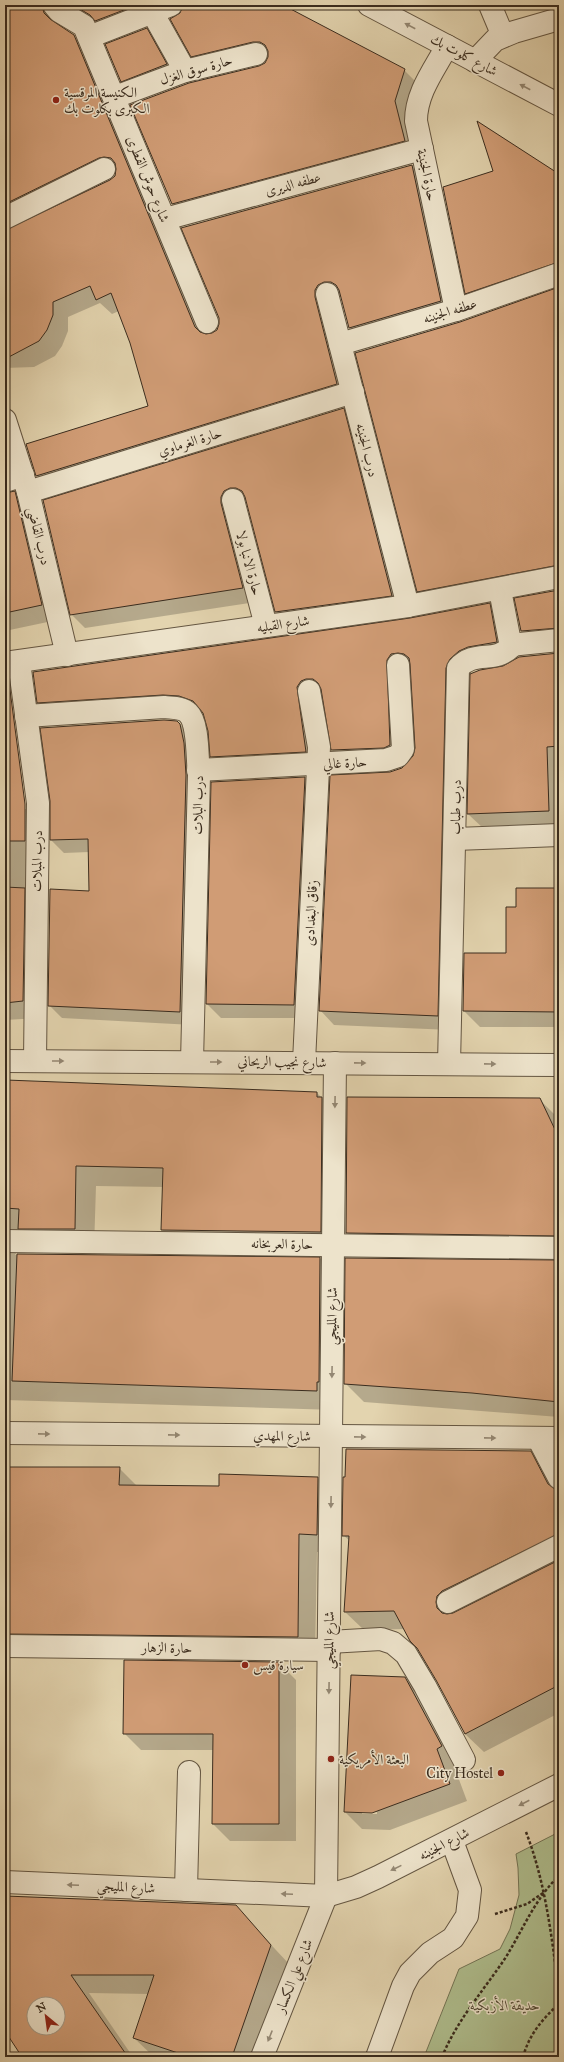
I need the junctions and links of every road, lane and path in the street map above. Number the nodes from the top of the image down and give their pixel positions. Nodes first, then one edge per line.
1 (54, 5) edge
2 (369, 5) edge
3 (490, 5) edge
4 (161, 9) edge
5 (559, 19) edge
6 (503, 36) junction
7 (89, 37) junction
8 (447, 46) junction
9 (256, 54) dead end
10 (475, 60) junction
11 (185, 71) junction
12 (115, 97) junction
13 (559, 106) edge
14 (422, 149) junction
15 (104, 169) dead end
16 (5, 218) edge
17 (165, 219) junction
18 (559, 274) edge
19 (327, 294) dead end
20 (456, 310) junction
21 (207, 322) dead end
22 (340, 344) junction
23 (352, 392) junction
24 (5, 420) edge
25 (19, 483) edge
26 (233, 500) dead end
27 (559, 577) edge
28 (500, 590) junction
29 (408, 606) junction
30 (266, 626) junction
31 (559, 640) edge
32 (510, 645) junction
33 (67, 655) junction
34 (12, 663) edge
35 (398, 665) dead end
36 (309, 691) dead end
37 (26, 716) junction
38 (318, 764) junction
39 (198, 770) junction
40 (559, 835) edge
41 (455, 838) junction
42 (5, 1061) edge
43 (34, 1061) junction
44 (192, 1062) junction
45 (304, 1062) junction
46 (335, 1063) junction
47 (449, 1064) junction
48 (559, 1065) edge
49 (5, 1242) edge
50 (333, 1245) junction
51 (559, 1248) edge
52 (5, 1433) edge
53 (331, 1437) junction
54 (549, 1438) edge
55 (559, 1478) edge
56 (559, 1546) edge
57 (448, 1602) dead end
58 (5, 1646) edge
59 (329, 1646) junction
60 (464, 1760) dead end
61 (189, 1772) dead end
62 (559, 1785) edge
63 (516, 1807) junction
64 (452, 1841) junction
65 (559, 1876) edge
66 (5, 1882) edge
67 (186, 1890) junction
68 (544, 1892) junction
69 (326, 1896) junction
70 (467, 1916) junction
71 (559, 1994) edge
72 (559, 2004) edge
73 (262, 2057) edge
74 (377, 2057) edge
75 (442, 2057) edge
76 (523, 2057) edge

1 - 7 street, شارع حوش القطرى
8 -> 2 street, شارع كلوت بك
3 - 6 street
4 - 7 street
4 - 11 street
5 - 6 street
6 - 10 street
7 - 12 street, شارع حوش القطرى
8 - 10 street, شارع كلوت بك
8 - 14 street, حارة الجنينة
9 - 11 street, حارة سوق الغزل
13 -> 10 street, شارع كلوت بك
11 - 12 street, حارة سوق الغزل
12 - 17 street, شارع حوش القطرى
14 - 17 street, عطفه الديرى
14 - 20 street, حارة الجنينة
15 - 16 street
17 - 21 street, شارع حوش القطرى
18 - 20 street, عطفه الجنينه
19 - 22 street, درب الجنينه
20 - 22 street, عطفه الجنينه
22 - 23 street, درب الجنينه
23 - 25 street, حارة الغرماوي
23 - 29 street, درب الجنينه
24 - 25 street, درب القاضي
25 - 33 street, درب القاضي
26 - 30 street, حارة الانبا بولا
27 - 28 street, شارع القبليه
28 - 29 street, شارع القبليه
28 - 32 street
29 - 30 street, شارع القبليه
30 - 33 street, شارع القبليه
31 - 32 street
32 - 41 street, درب طباب
33 - 34 street, شارع القبليه
34 - 37 street, درب المبلات
35 - 38 street, حارة غالي
36 - 38 street, زقاق البغدادى
37 - 39 street, درب البلات
37 - 43 street, درب المبلات
38 - 39 street, حارة غالي
38 - 45 street, زقاق البغدادى
39 - 44 street, درب البلات
40 - 41 street
41 - 47 street, درب طباب
42 - 43 street, شارع نجيب الريحاني
43 -> 44 street, شارع نجيب الريحاني
44 -> 45 street, شارع نجيب الريحاني
45 - 46 street, شارع نجيب الريحاني
46 -> 47 street, شارع نجيب الريحاني
46 -> 50 street, شارع المليجي
47 -> 48 street, شارع نجيب الريحاني
49 - 50 street, حارة العربخانه
50 - 51 street, حارة العربخانه
50 -> 53 street, شارع المليجي
52 -> 53 street, شارع المهدي
53 -> 54 street, شارع المهدي
53 -> 59 street, شارع المليجي
54 - 55 street
56 - 57 street
58 - 59 street, حارة الزهار
59 - 60 street, حارة الزهار
59 -> 69 street, شارع المليجي
61 - 67 street
62 -> 63 street, شارع الجنينه
63 - 64 street, شارع الجنينه
63 - 68 path
64 -> 69 street, شارع الجنينه
64 - 70 street
65 - 68 path
67 -> 66 street, شارع المليجي
69 -> 67 street, شارع المليجي
68 - 70 path
68 - 71 path
68 - 75 path
69 -> 73 street, شارع علي الكسار
70 - 74 street
72 - 76 path

